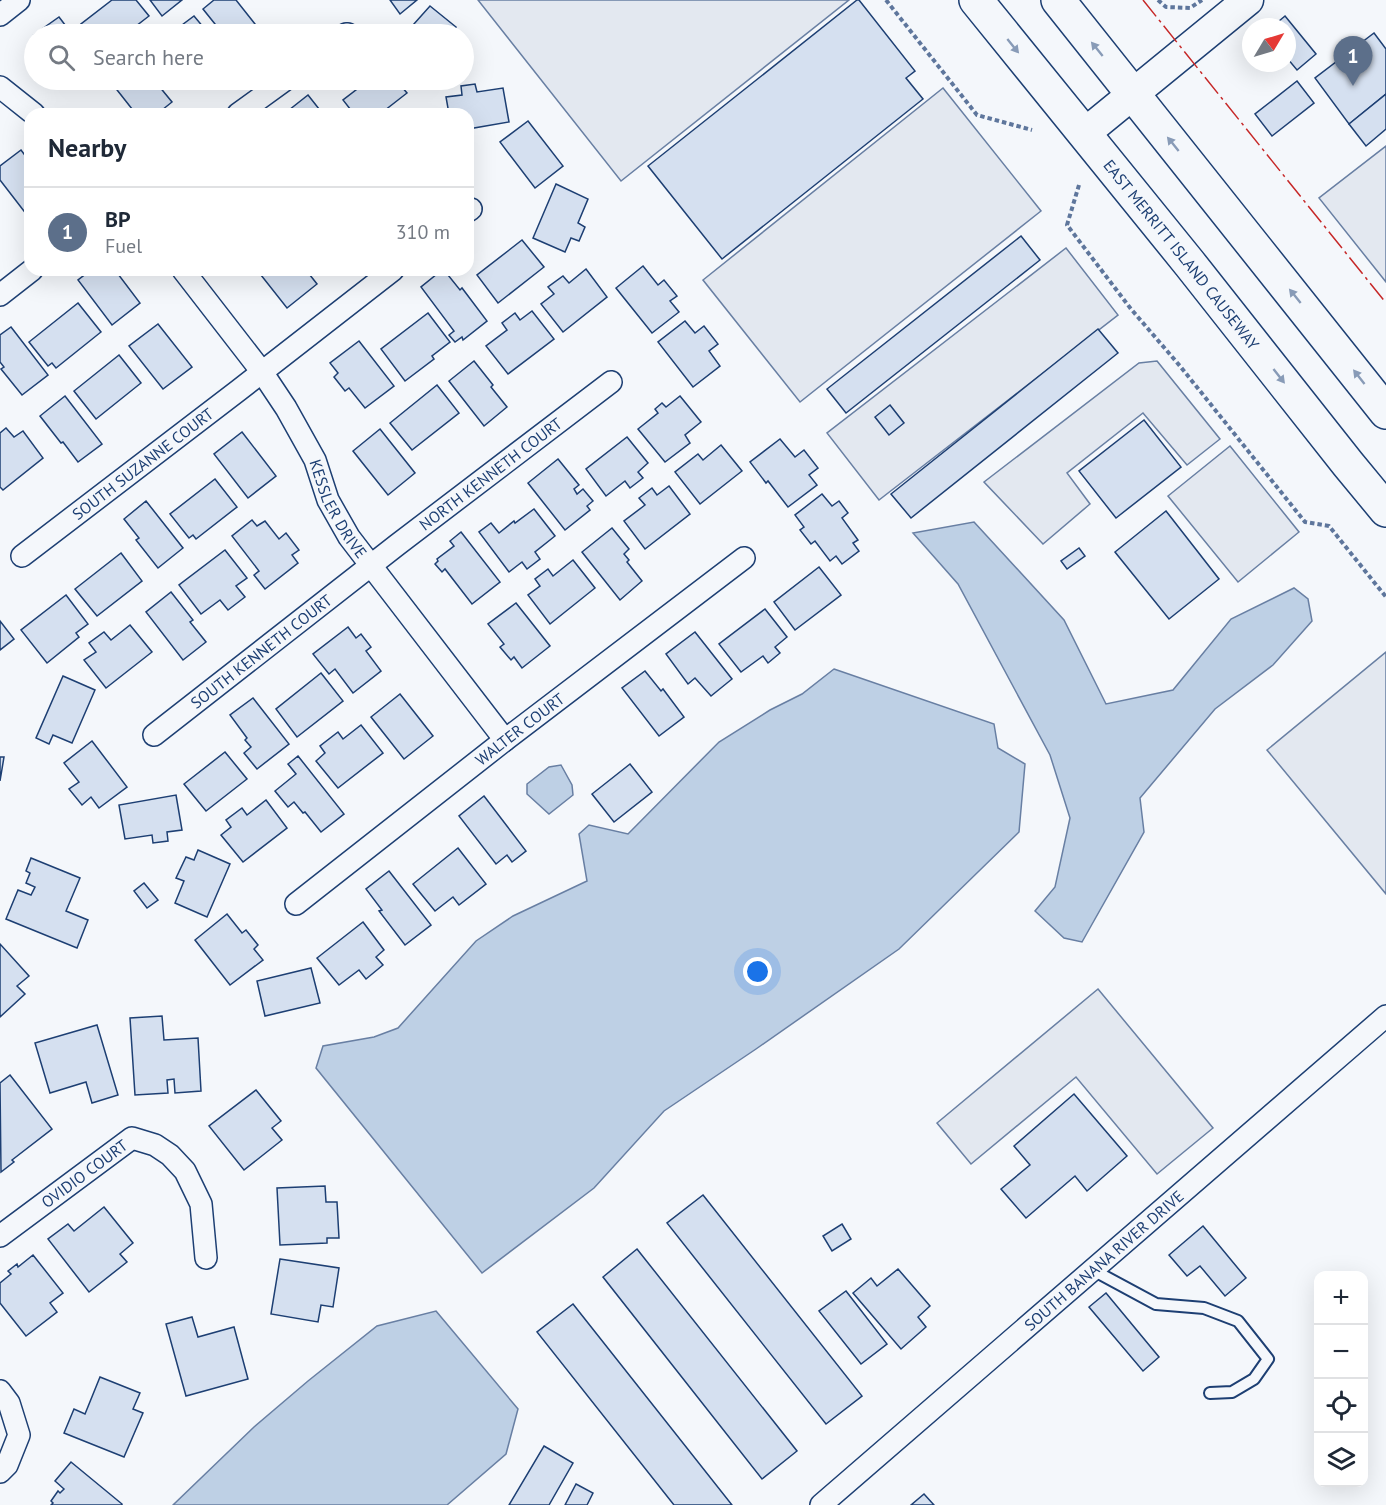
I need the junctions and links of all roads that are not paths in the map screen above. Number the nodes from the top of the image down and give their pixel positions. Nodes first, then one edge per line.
1 (19, 0) edge
2 (976, 0) edge
3 (1058, 0) edge
4 (1248, 0) edge
5 (0, 15) edge
6 (0, 87) edge
7 (271, 90) edge
8 (1134, 94) junction
9 (26, 108) edge
10 (246, 108) edge
11 (1084, 134) junction
12 (24, 276) edge
13 (188, 276) edge
14 (385, 276) edge
15 (0, 295) edge
16 (262, 372) junction
17 (611, 382) dead end
18 (1386, 412) edge
19 (1386, 510) edge
20 (22, 556) dead end
21 (744, 558) dead end
22 (370, 566) junction
23 (154, 735) dead end
24 (506, 740) junction
25 (296, 904) dead end
26 (1386, 1016) edge
27 (0, 1236) edge
28 (206, 1258) dead end
29 (1093, 1270) junction
30 (0, 1391) edge
31 (1210, 1393) dead end
32 (0, 1472) edge
33 (821, 1505) edge

1 - 5 street
2 -> 11 main road, EAST MERRITT ISLAND CAUSEWAY
8 -> 3 main road
4 - 8 street
6 - 9 street
7 - 10 street
8 - 11 street
18 -> 8 main road
11 -> 19 main road, EAST MERRITT ISLAND CAUSEWAY
12 - 15 street
13 - 16 street, KESSLER DRIVE
14 - 16 street, SOUTH SUZANNE COURT
16 - 20 street, SOUTH SUZANNE COURT
16 - 22 street, KESSLER DRIVE
17 - 22 street, NORTH KENNETH COURT
21 - 24 street, WALTER COURT
22 - 23 street, SOUTH KENNETH COURT
22 - 24 street, KESSLER DRIVE
24 - 25 street, WALTER COURT
26 - 29 street, SOUTH BANANA RIVER DRIVE
27 - 28 street, OVIDIO COURT
29 - 31 lane
29 - 33 street, SOUTH BANANA RIVER DRIVE
30 - 32 street

